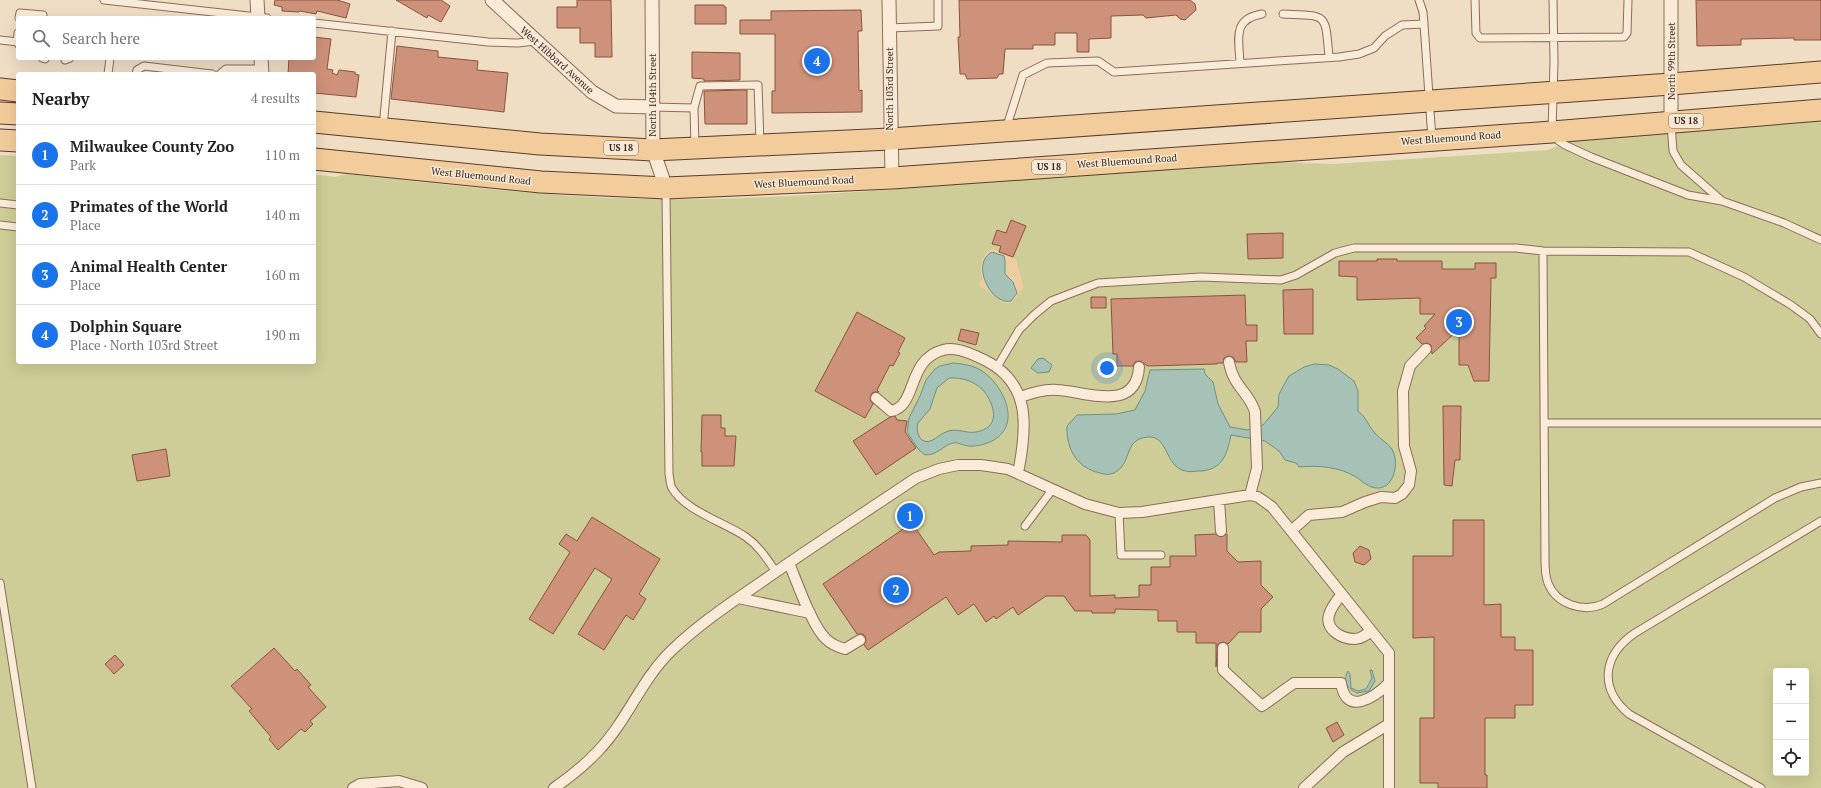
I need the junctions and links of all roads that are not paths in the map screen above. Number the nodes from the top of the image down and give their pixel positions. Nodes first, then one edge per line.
1 (104, 0) edge
2 (257, 0) edge
3 (492, 0) edge
4 (652, 0) edge
5 (889, 0) edge
6 (938, 0) edge
7 (1419, 0) edge
8 (1475, 0) edge
9 (1553, 0) edge
10 (1628, 0) edge
11 (1671, 0) edge
12 (1262, 14) dead end
13 (1283, 14) dead end
14 (43, 15) dead end
15 (19, 16) edge
16 (244, 16) edge
17 (261, 16) edge
18 (316, 23) edge
19 (1424, 24) junction
20 (889, 28) junction
21 (392, 31) junction
22 (1554, 38) junction
23 (0, 40) edge
24 (534, 40) junction
25 (16, 43) edge
26 (1329, 57) junction
27 (110, 60) edge
28 (1240, 63) junction
29 (261, 67) edge
30 (108, 72) edge
31 (136, 72) edge
32 (195, 72) edge
33 (222, 72) edge
34 (1821, 72) edge
35 (1671, 84) junction
36 (0, 89) edge
37 (16, 91) edge
38 (1553, 92) junction
39 (1430, 101) junction
40 (653, 107) junction
41 (694, 108) junction
42 (1821, 110) edge
43 (0, 112) edge
44 (16, 114) edge
45 (316, 122) edge
46 (1671, 122) junction
47 (383, 130) junction
48 (1006, 131) junction
49 (1552, 132) junction
50 (890, 139) junction
51 (0, 140) edge
52 (1432, 140) junction
53 (16, 141) edge
54 (760, 145) junction
55 (695, 148) junction
56 (653, 150) junction
57 (316, 159) edge
58 (892, 178) junction
59 (666, 188) junction
60 (1722, 201) junction
61 (0, 203) edge
62 (16, 205) edge
63 (0, 226) edge
64 (16, 227) edge
65 (1821, 240) edge
66 (1544, 251) junction
67 (1821, 334) edge
68 (1426, 349) dead end
69 (1229, 362) dead end
70 (997, 368) junction
71 (1139, 368) dead end
72 (1020, 397) junction
73 (876, 398) dead end
74 (1544, 423) junction
75 (1821, 423) edge
76 (1018, 473) junction
77 (1821, 483) edge
78 (1052, 490) junction
79 (1250, 495) junction
80 (1219, 500) junction
81 (1119, 513) junction
82 (1821, 521) edge
83 (1025, 526) dead end
84 (1221, 531) dead end
85 (1291, 531) junction
86 (1161, 555) dead end
87 (789, 563) junction
88 (776, 572) junction
89 (0, 583) edge
90 (1342, 594) junction
91 (738, 598) junction
92 (810, 613) junction
93 (1371, 631) junction
94 (860, 640) dead end
95 (1223, 648) dead end
96 (1389, 683) junction
97 (1389, 724) junction
98 (32, 788) edge
99 (353, 788) edge
100 (422, 788) edge
101 (554, 788) edge
102 (1304, 788) edge
103 (1389, 788) edge
104 (1761, 788) edge

1 - 16 lane
2 - 17 street
3 - 24 street, West Hibbard Avenue
4 - 40 street, North 104th Street
5 - 20 street, North 103rd Street
6 - 20 lane
7 - 19 lane
8 - 22 lane
9 - 22 lane
10 - 22 lane
11 - 35 street, North 99th Street
12 - 28 lane
13 - 26 lane
14 - 15 lane
18 - 21 lane
19 - 26 lane
19 - 39 lane
20 - 50 street, North 103rd Street
21 - 24 lane
21 - 47 lane
22 - 38 lane
23 - 25 lane
24 - 40 street, West Hibbard Avenue
26 - 28 lane
27 - 30 lane
28 - 48 lane
29 - 33 lane
31 - 32 lane
34 - 35 main road, US 18
35 - 38 main road, US 18
35 - 46 street, North 99th Street
36 - 37 main road
38 - 39 main road, US 18
38 - 49 lane
39 - 48 main road, US 18
39 - 52 lane
40 - 41 lane
40 - 56 street, North 104th Street
41 - 54 lane
41 - 55 lane
42 - 46 main road, West Bluemound Road / US 18
43 - 44 main road
45 - 47 main road, US 18
46 - 49 main road, West Bluemound Road / US 18
46 - 60 lane
47 - 56 main road, US 18
48 - 50 main road, US 18
49 - 52 main road, West Bluemound Road / US 18
49 - 60 lane
50 - 54 main road, US 18
50 - 58 street, North 103rd Street
51 - 53 main road
52 - 58 main road, West Bluemound Road / US 18
54 - 55 main road, US 18
55 - 56 main road, US 18
56 - 59 street, North 104th Street
57 - 59 main road, West Bluemound Road / US 18
58 - 59 main road, West Bluemound Road / US 18
59 - 88 lane
60 - 65 lane
61 - 62 lane
63 - 64 lane
66 - 67 lane
66 - 70 lane
66 - 74 lane
68 - 85 street
69 - 79 street
70 - 72 street
70 - 73 street
71 - 72 street
72 - 76 street
74 - 75 lane
74 - 77 lane
76 - 78 street
76 - 87 street
78 - 81 street
78 - 83 lane
79 - 80 street
79 - 85 street
80 - 81 street
80 - 84 street
81 - 86 lane
82 - 104 lane
85 - 90 street
87 - 88 street
87 - 92 street
88 - 91 street
89 - 98 lane
90 - 93 street
90 - 93 street
91 - 92 street
91 - 101 street
92 - 94 street
93 - 96 street
95 - 96 street
96 - 97 street
97 - 102 street
97 - 103 street
99 - 100 street

